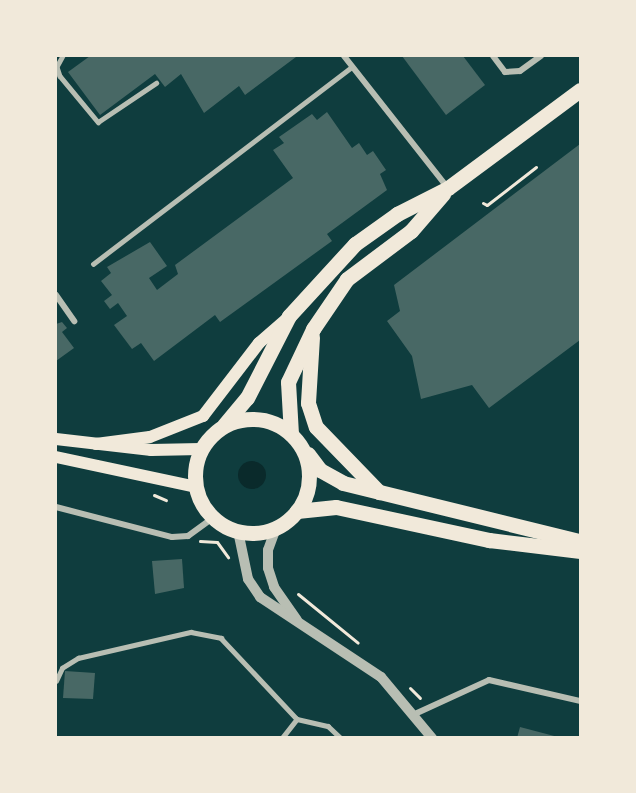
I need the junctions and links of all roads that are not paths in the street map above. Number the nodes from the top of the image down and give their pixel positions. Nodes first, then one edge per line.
1 (63, 56) edge
2 (344, 56) edge
3 (493, 56) edge
4 (540, 56) edge
5 (352, 67) junction
6 (156, 82) dead end
7 (580, 90) edge
8 (448, 188) junction
9 (93, 264) dead end
10 (56, 295) edge
11 (289, 316) junction
12 (74, 321) dead end
13 (312, 329) junction
14 (224, 425) junction
15 (291, 434) junction
16 (56, 439) edge
17 (96, 444) junction
18 (303, 448) junction
19 (201, 449) junction
20 (56, 457) edge
21 (196, 487) junction
22 (380, 492) junction
23 (56, 507) edge
24 (297, 511) junction
25 (213, 518) junction
26 (276, 528) junction
27 (238, 531) junction
28 (580, 541) edge
29 (580, 551) edge
30 (297, 620) junction
31 (56, 681) edge
32 (580, 701) edge
33 (417, 712) junction
34 (297, 719) junction
35 (282, 738) edge
36 (341, 738) edge
37 (432, 738) edge

1 - 6 lane
2 - 5 street
3 - 4 street
5 - 8 street
5 - 9 lane
7 - 8 main road
8 - 11 main road
8 - 13 main road
10 - 12 street
11 - 14 main road
11 - 17 main road
13 - 15 main road
13 - 22 main road
14 - 15 main road
14 - 19 main road
15 - 18 main road
16 - 17 main road
17 - 19 main road
18 - 22 main road
18 - 24 main road
19 - 21 main road
20 - 21 main road
21 - 25 main road
22 - 28 main road
23 - 25 street
24 - 26 main road
24 - 29 main road
25 - 27 main road
26 - 27 main road
26 - 30 street
27 - 30 street
30 - 33 street
31 - 34 lane
32 - 33 street
33 - 37 street
34 - 35 lane
34 - 36 lane

